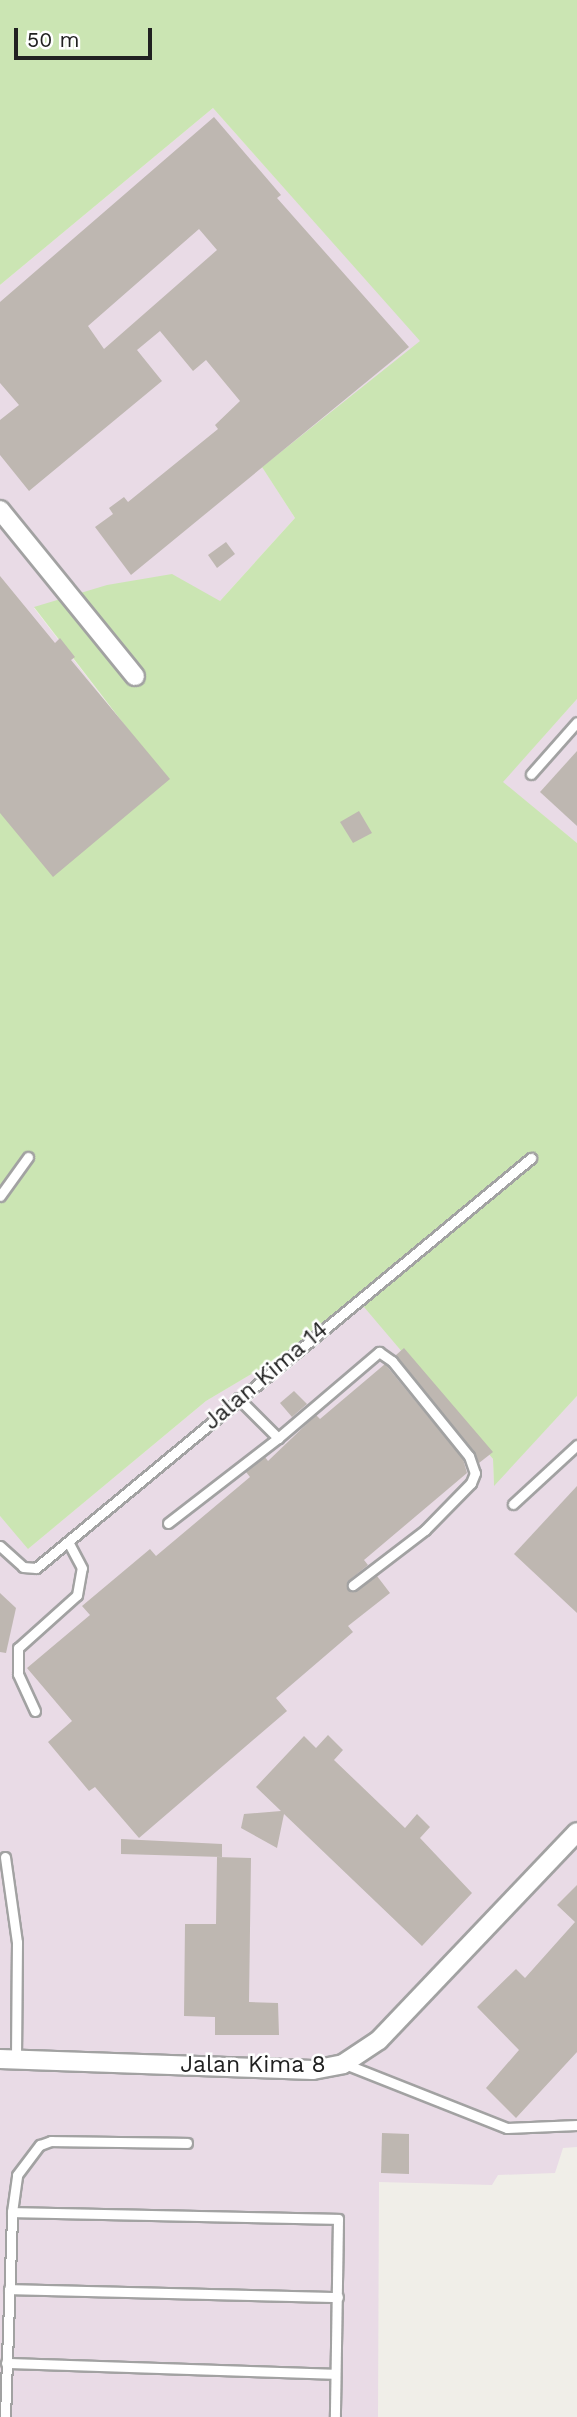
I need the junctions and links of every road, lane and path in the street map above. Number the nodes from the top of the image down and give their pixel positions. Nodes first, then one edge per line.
1 (0, 510) edge
2 (135, 676) dead end
3 (577, 722) edge
4 (531, 774) dead end
5 (28, 1157) dead end
6 (531, 1158) dead end
7 (0, 1196) edge
8 (238, 1398) junction
9 (278, 1438) junction
10 (577, 1445) edge
11 (513, 1504) dead end
12 (168, 1522) dead end
13 (69, 1544) junction
14 (0, 1546) edge
15 (353, 1585) dead end
16 (35, 1711) dead end
17 (577, 1832) edge
18 (5, 1857) dead end
19 (8, 2059) edge
20 (343, 2064) junction
21 (577, 2125) edge
22 (187, 2143) dead end
23 (12, 2212) junction
24 (9, 2289) junction
25 (338, 2297) junction
26 (6, 2363) junction
27 (335, 2374) junction
28 (5, 2417) edge
29 (335, 2417) edge

1 - 2 street
3 - 4 lane
5 - 7 lane
6 - 8 lane, Jalan Kima 14
8 - 9 lane
8 - 13 lane, Jalan Kima 14
9 - 12 lane
9 - 15 lane
10 - 11 lane
13 - 14 lane, Jalan Kima 14
13 - 16 lane
17 - 20 street, Jalan Kima 8
18 - 19 lane
19 - 20 street, Jalan Kima 8
20 - 21 lane
22 - 23 lane
23 - 24 lane
23 - 25 lane
24 - 25 lane
24 - 26 lane
25 - 27 lane
26 - 27 lane
26 - 28 lane
27 - 29 lane

